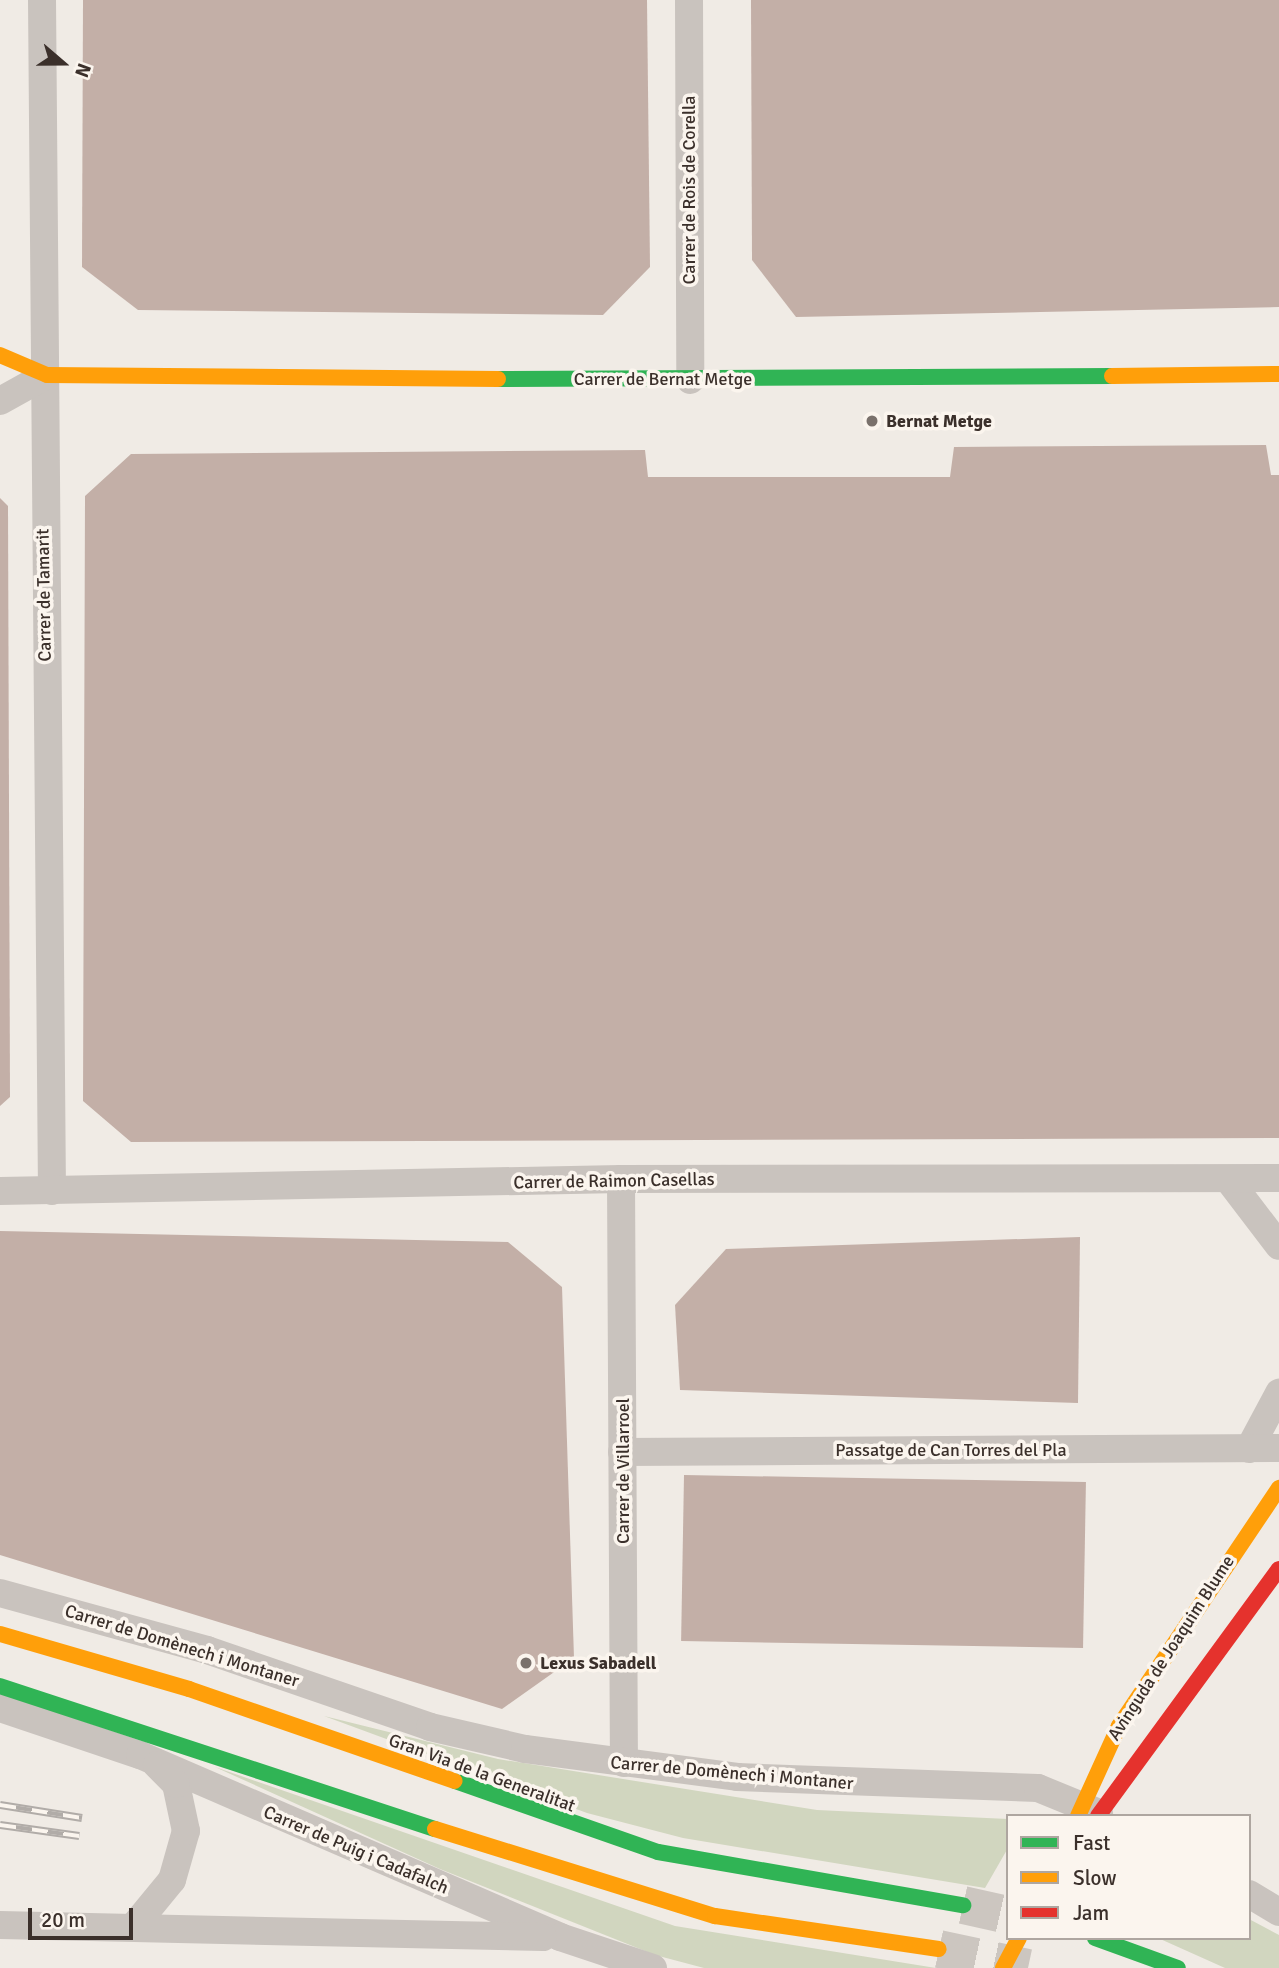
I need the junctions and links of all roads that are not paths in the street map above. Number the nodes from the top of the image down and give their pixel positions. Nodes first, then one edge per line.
1 (42, 0) edge
2 (688, 0) edge
3 (0, 355) edge
4 (1279, 374) edge
5 (47, 375) junction
6 (690, 380) junction
7 (0, 401) edge
8 (1279, 1178) edge
9 (1228, 1179) junction
10 (621, 1180) junction
11 (0, 1191) edge
12 (52, 1191) junction
13 (1279, 1245) edge
14 (1279, 1393) edge
15 (1279, 1448) edge
16 (1249, 1449) junction
17 (622, 1452) junction
18 (1279, 1489) edge
19 (1276, 1570) edge
20 (0, 1593) edge
21 (0, 1634) edge
22 (0, 1686) edge
23 (0, 1708) edge
24 (153, 1761) junction
25 (624, 1763) junction
26 (1092, 1813) edge
27 (1251, 1895) edge
28 (963, 1905) tunnel mouth
29 (1279, 1912) edge
30 (0, 1925) edge
31 (135, 1925) junction
32 (560, 1937) junction
33 (1019, 1940) edge
34 (1101, 1940) edge
35 (939, 1949) tunnel mouth
36 (639, 1966) edge
37 (1003, 1968) edge
38 (1178, 1968) edge

1 - 5 street, Carrer de Tamarit
2 - 6 street, Carrer de Rois de Corella
3 - 5 street, Carrer de Bernat Metge
4 - 6 street, Carrer de Bernat Metge
5 - 6 street, Carrer de Bernat Metge
5 - 7 street, Carrer de Bernat Metge
5 - 12 street, Carrer de Tamarit
8 - 9 street, Carrer de Raimon Casellas
9 - 10 street, Carrer de Raimon Casellas
9 - 13 street
10 - 12 street, Carrer de Raimon Casellas
10 - 17 street, Carrer de Villarroel
11 - 12 street, Carrer de Raimon Casellas
14 - 16 street
15 - 16 street, Passatge de Can Torres del Pla
16 - 17 street, Passatge de Can Torres del Pla
17 - 25 street, Carrer de Villarroel
18 - 26 street, Avinguda de Joaquim Blume
19 - 26 street, Avinguda de Joaquim Blume
20 - 25 street, Carrer de Domènech i Montaner
21 - 28 street, Gran Via de la Generalitat
22 - 35 street
23 - 24 street, Carrer de Puig i Cadafalch
24 - 31 street, Carrer de Puig i Cadafalch
24 - 32 street, Carrer de Puig i Cadafalch
25 - 26 street, Carrer de Domènech i Montaner
27 - 29 street
30 - 31 street, Carrer de Puig i Cadafalch
31 - 32 street, Carrer de Puig i Cadafalch
32 - 36 street, Carrer de Puig i Cadafalch
33 - 37 street
34 - 38 street

